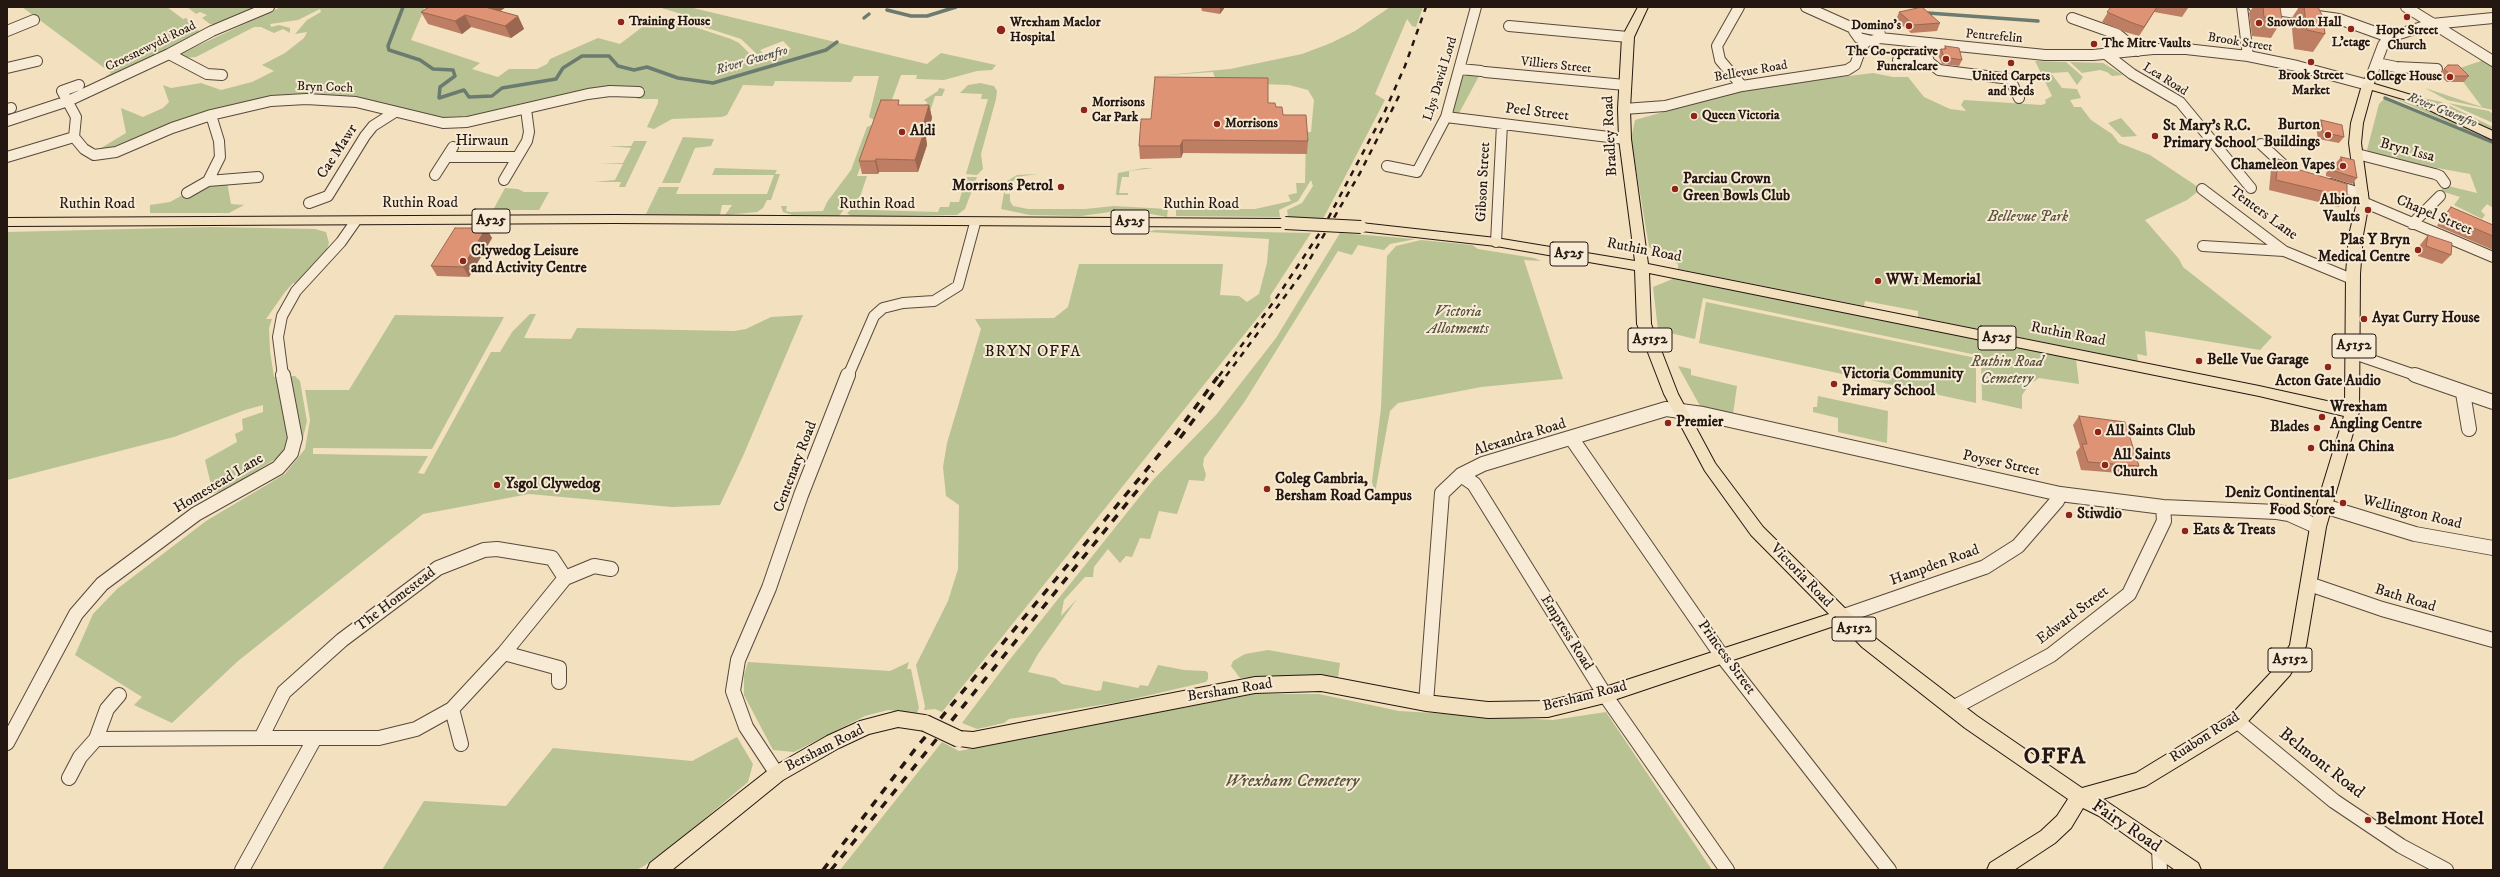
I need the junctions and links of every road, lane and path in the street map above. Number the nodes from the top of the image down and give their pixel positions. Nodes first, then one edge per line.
1 (269, 7) edge
2 (1476, 7) edge
3 (1643, 7) edge
4 (1739, 7) edge
5 (1806, 7) edge
6 (2242, 7) edge
7 (2254, 7) edge
8 (2406, 7) edge
9 (2072, 18) dead end
10 (2493, 18) edge
11 (34, 20) dead end
12 (2432, 24) junction
13 (1508, 26) dead end
14 (1855, 29) junction
15 (7, 31) edge
16 (1628, 37) junction
17 (2389, 37) junction
18 (1880, 38) junction
19 (1867, 41) junction
20 (1924, 44) junction
21 (2138, 51) junction
22 (169, 54) junction
23 (2106, 54) junction
24 (2248, 56) junction
25 (1898, 60) dead end
26 (2491, 60) edge
27 (37, 61) dead end
28 (1929, 62) junction
29 (2378, 63) junction
30 (7, 68) edge
31 (1460, 69) junction
32 (2437, 69) dead end
33 (222, 74) dead end
34 (1625, 85) junction
35 (2368, 85) junction
36 (79, 86) dead end
37 (1742, 86) junction
38 (639, 92) dead end
39 (2019, 98) dead end
40 (68, 101) junction
41 (526, 109) junction
42 (1624, 109) junction
43 (395, 112) junction
44 (211, 115) junction
45 (1446, 117) junction
46 (7, 121) edge
47 (1502, 124) junction
48 (2493, 136) edge
49 (74, 137) junction
50 (1625, 139) junction
51 (2261, 144) dead end
52 (453, 147) dead end
53 (2357, 154) junction
54 (7, 157) edge
55 (446, 157) junction
56 (517, 157) junction
57 (1387, 166) dead end
58 (435, 175) dead end
59 (2299, 175) edge
60 (258, 177) dead end
61 (504, 180) dead end
62 (208, 181) junction
63 (2320, 181) edge
64 (2444, 183) dead end
65 (2251, 188) dead end
66 (2202, 189) dead end
67 (187, 193) dead end
68 (328, 196) junction
69 (2440, 196) dead end
70 (2363, 198) junction
71 (338, 202) dead end
72 (309, 203) dead end
73 (7, 222) edge
74 (355, 222) junction
75 (974, 223) junction
76 (2412, 224) junction
77 (1496, 242) junction
78 (2203, 246) dead end
79 (2284, 251) junction
80 (2493, 257) edge
81 (1642, 267) junction
82 (2352, 279) junction
83 (2354, 354) junction
84 (2463, 393) junction
85 (2493, 402) edge
86 (1679, 409) junction
87 (2352, 412) junction
88 (2469, 429) dead end
89 (1572, 439) junction
90 (1461, 475) junction
91 (2060, 494) junction
92 (2324, 506) junction
93 (2163, 508) junction
94 (2318, 526) junction
95 (2493, 548) edge
96 (611, 569) dead end
97 (565, 578) junction
98 (2309, 584) junction
99 (1841, 617) junction
100 (2493, 640) edge
101 (504, 653) junction
102 (1722, 656) junction
103 (559, 682) dead end
104 (119, 695) dead end
105 (1605, 695) junction
106 (1426, 703) junction
107 (1953, 708) junction
108 (452, 709) junction
109 (2237, 721) junction
110 (261, 738) junction
111 (315, 738) junction
112 (96, 739) junction
113 (7, 743) edge
114 (461, 744) dead end
115 (777, 774) junction
116 (69, 778) dead end
117 (2080, 797) junction
118 (2159, 849) junction
119 (242, 870) edge
120 (657, 870) edge
121 (1727, 870) edge
122 (1889, 870) edge
123 (1997, 870) edge
124 (2160, 870) edge
125 (2191, 870) edge
126 (2446, 870) edge

1 - 22 street, Croesnewydd Road
2 - 31 street, Llys David Lord
3 - 16 main road, Bradley Road / A5152
4 - 37 street
5 - 14 street
6 - 24 street
7 - 17 street
8 - 12 street
9 - 21 street
10 - 12 street
11 - 15 street
12 - 17 street
12 - 26 street
13 - 16 street
14 - 18 street
14 - 19 street
16 - 34 main road, Bradley Road / A5152
17 - 29 street
18 - 19 street
18 - 20 street, Pentrefelin
19 - 37 street, Bellevue Road
20 - 23 street, Pentrefelin
20 - 28 street
21 - 23 street, Brook Street
21 - 24 street, Brook Street
22 - 33 street
22 - 40 street, Croesnewydd Road
23 - 65 street, Lea Road
24 - 35 street, Brook Street
25 - 28 street
27 - 30 street
28 - 39 street
29 - 32 street
29 - 35 street
31 - 34 street, Villiers Street
31 - 45 street, Llys David Lord
34 - 42 main road, Bradley Road / A5152
35 - 48 main road
35 - 53 main road, A5152
36 - 40 street
37 - 42 street, Bellevue Road
38 - 41 street, Bryn Coch
40 - 46 street, Croesnewydd Road
40 - 49 street
41 - 43 street, Bryn Coch
41 - 56 street, Hirwaun
42 - 50 main road, Bradley Road / A5152
43 - 44 street, Bryn Coch
43 - 68 street, Cae Mawr
44 - 49 street, Bryn Coch
44 - 62 street
45 - 47 street, Peel Street
45 - 57 street, Llys David Lord
47 - 50 street, Peel Street
47 - 77 street, Gibson Street
49 - 54 street
50 - 81 main road, Bradley Road / A5152
51 - 59 street
52 - 55 street, Hirwaun
53 - 64 street, Bryn Issa
53 - 70 main road, A5152
55 - 56 street, Hirwaun
55 - 58 street, Hirwaun
56 - 61 street, Hirwaun
60 - 62 street
62 - 67 street
63 - 70 street, Chapel Street
66 - 79 street, Tenters Lane
68 - 71 street, Cae Mawr
68 - 72 street, Cae Mawr
69 - 76 street
70 - 76 street, Chapel Street
70 - 82 main road, A5152
73 - 74 main road, Ruthin Road / A525
74 - 75 main road, Ruthin Road / A525
74 - 113 street, Homestead Lane
75 - 77 main road, Ruthin Road / A525, bridge
75 - 115 street, Centenary Road
76 - 80 street, Chapel Street
77 - 81 main road, Ruthin Road / A525
78 - 79 street
79 - 82 street, Tenters Lane
81 - 86 main road, Victoria Road / A5152
81 - 87 main road, Ruthin Road / A525
82 - 83 main road, A5152
83 - 84 street
83 - 87 main road, A5152
84 - 85 street
84 - 88 street
86 - 89 street, Alexandra Road
86 - 91 street, Poyser Street
86 - 99 main road, Victoria Road / A5152
87 - 92 main road, Ruabon Road / A5152
89 - 90 street, Alexandra Road
89 - 102 street, Princess Street
90 - 105 street, Empress Road
90 - 106 street, Alexandra Road
91 - 93 street, Poyser Street
91 - 99 street, Hampden Road
92 - 94 main road, Ruabon Road / A5152
92 - 95 street, Wellington Road
93 - 94 street, Poyser Street
93 - 107 street, Edward Street
94 - 98 main road, Ruabon Road / A5152
96 - 97 street
97 - 101 street
97 - 110 street, The Homestead
98 - 100 street, Bath Road
98 - 109 main road, Ruabon Road / A5152
99 - 102 main road, Bersham Road
99 - 107 main road, Victoria Road / A5152
101 - 103 street
101 - 108 street
102 - 105 main road, Bersham Road
102 - 122 street, Princess Street
104 - 112 street
105 - 106 main road, Bersham Road
105 - 121 street, Empress Road
106 - 115 main road, Bersham Road, bridge
107 - 117 main road, Victoria Road / A5152
108 - 111 street
108 - 114 street
109 - 117 main road, Ruabon Road / A5152
109 - 126 street, Belmont Road
110 - 111 street
110 - 112 street
111 - 119 street
112 - 116 street
115 - 120 main road, Bersham Road
117 - 118 main road, Fairy Road
117 - 123 main road
118 - 124 street
118 - 125 main road, Fairy Road

